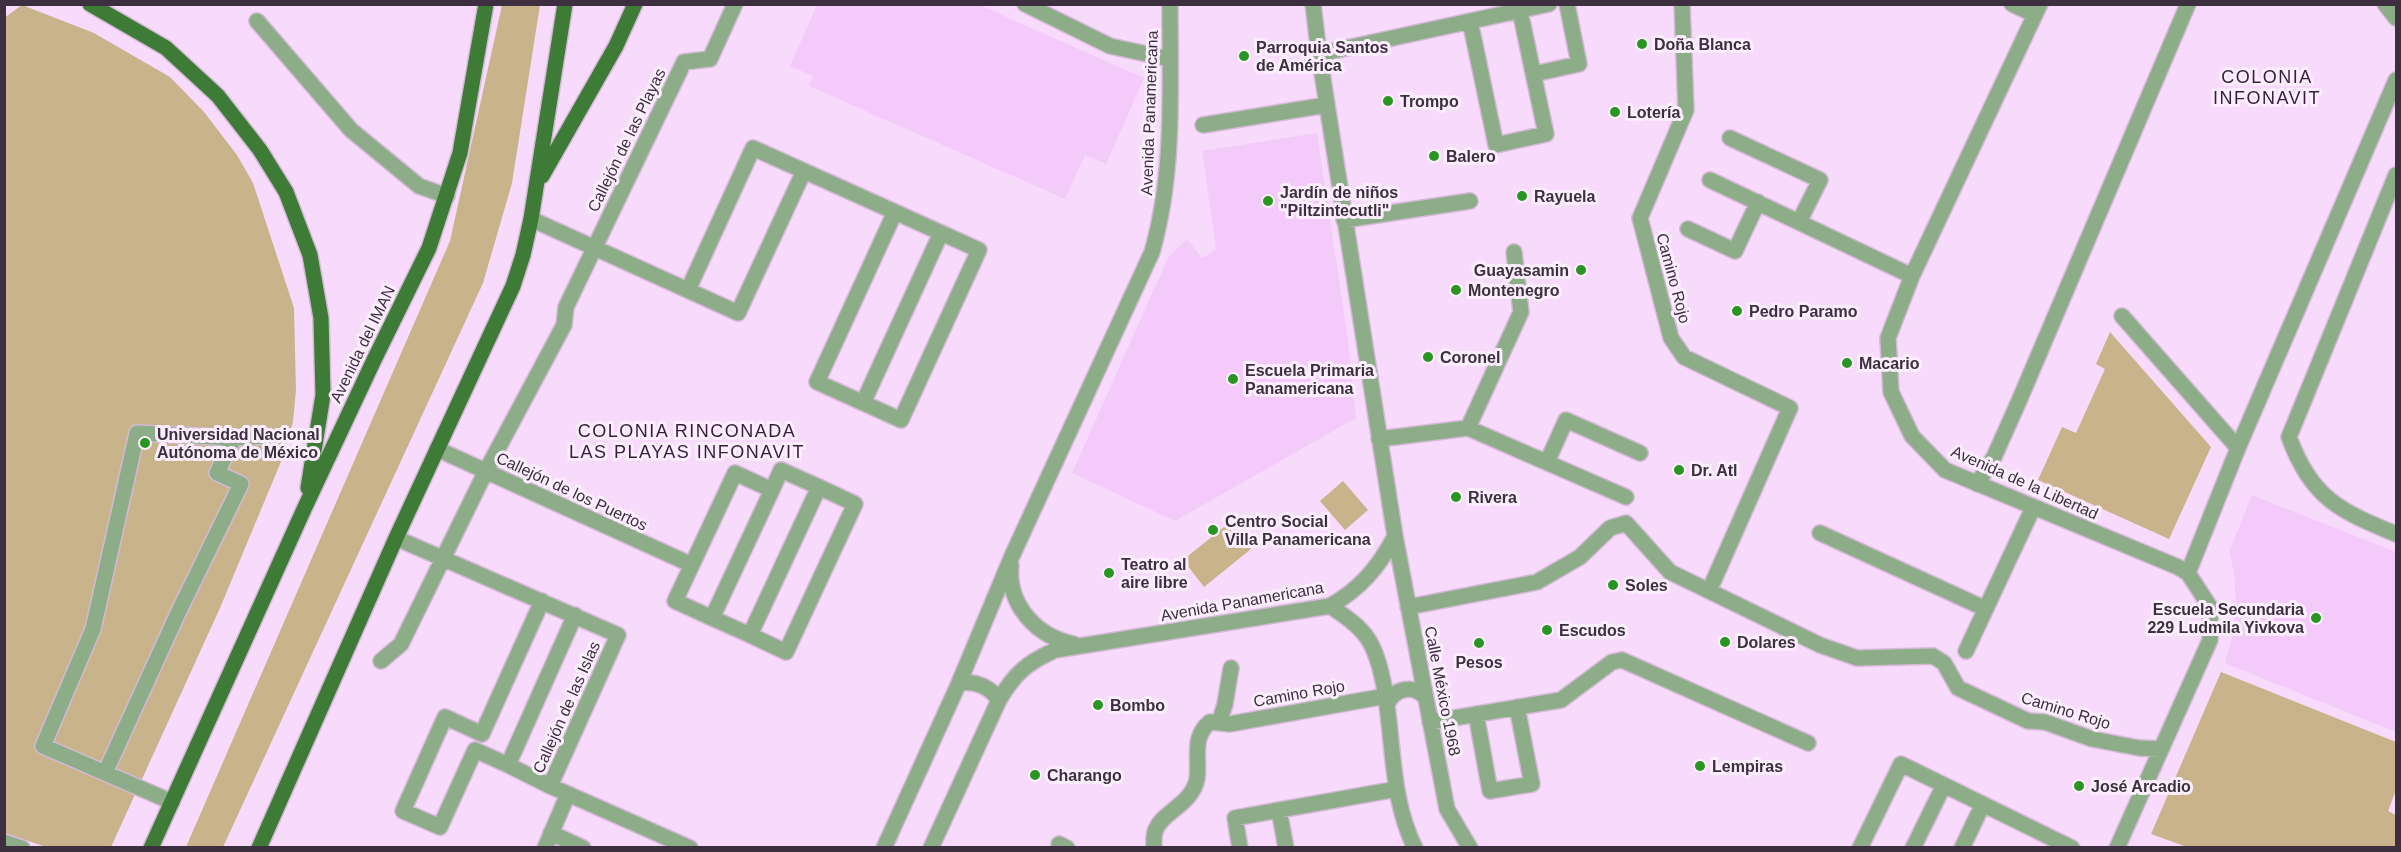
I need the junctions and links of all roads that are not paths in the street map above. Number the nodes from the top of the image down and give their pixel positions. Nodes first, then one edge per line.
1 (90, 4) edge
2 (486, 4) edge
3 (565, 4) edge
4 (635, 4) edge
5 (735, 4) edge
6 (1024, 4) edge
7 (1170, 4) edge
8 (1313, 4) edge
9 (1549, 4) edge
10 (1567, 4) edge
11 (1682, 4) edge
12 (2012, 4) edge
13 (2188, 4) edge
14 (2385, 4) edge
15 (2038, 10) edge
16 (1520, 11) junction
17 (2397, 18) edge
18 (257, 21) dead end
19 (1470, 21) junction
20 (1319, 54) junction
21 (1170, 59) junction
22 (1534, 74) junction
23 (2397, 80) edge
24 (1327, 105) junction
25 (1203, 125) dead end
26 (1730, 138) dead end
27 (804, 171) junction
28 (2397, 175) edge
29 (1710, 180) dead end
30 (537, 184) junction
31 (447, 196) junction
32 (1470, 201) dead end
33 (1758, 202) junction
34 (895, 212) junction
35 (531, 219) junction
36 (1344, 220) junction
37 (1799, 222) junction
38 (1688, 229) dead end
39 (941, 233) junction
40 (594, 248) junction
41 (1514, 252) dead end
42 (1912, 276) junction
43 (688, 290) junction
44 (2122, 316) dead end
45 (863, 403) junction
46 (1468, 428) junction
47 (268, 436) dead end
48 (234, 438) junction
49 (1379, 439) junction
50 (2238, 448) junction
51 (436, 449) junction
52 (1640, 453) dead end
53 (1547, 462) junction
54 (486, 471) junction
55 (1977, 484) junction
56 (819, 487) junction
57 (772, 489) junction
58 (1626, 497) dead end
59 (305, 507) junction
60 (2033, 508) junction
61 (1820, 533) dead end
62 (2397, 534) edge
63 (1395, 536) junction
64 (396, 538) junction
65 (442, 556) junction
66 (1012, 556) junction
67 (692, 566) junction
68 (2188, 573) junction
69 (1709, 591) junction
70 (542, 601) junction
71 (1330, 606) junction
72 (1408, 607) junction
73 (1986, 609) junction
74 (574, 615) junction
75 (712, 618) junction
76 (750, 635) junction
77 (1085, 645) junction
78 (1966, 651) dead end
79 (381, 662) dead end
80 (1231, 668) dead end
81 (959, 683) junction
82 (1425, 697) junction
83 (999, 700) junction
84 (1386, 700) junction
85 (1517, 707) junction
86 (1476, 714) junction
87 (1430, 722) junction
88 (1219, 723) junction
89 (482, 734) junction
90 (1808, 743) dead end
91 (2161, 749) junction
92 (475, 750) junction
93 (508, 765) junction
94 (105, 773) junction
95 (1944, 785) junction
96 (550, 786) junction
97 (1397, 789) junction
98 (568, 794) junction
99 (172, 802) junction
100 (1983, 804) junction
101 (1279, 810) junction
102 (548, 840) edge
103 (4, 842) edge
104 (22, 848) edge
105 (151, 848) edge
106 (259, 848) edge
107 (583, 848) edge
108 (690, 848) edge
109 (884, 848) edge
110 (931, 848) edge
111 (1154, 848) edge
112 (1240, 848) edge
113 (1286, 848) edge
114 (1415, 848) edge
115 (1470, 848) edge
116 (1860, 848) edge
117 (1913, 848) edge
118 (1962, 848) edge
119 (2072, 848) edge
120 (2117, 848) edge

1 - 59 main road
2 - 31 main road, Avenida del IMAN
3 - 30 main road
4 - 30 main road
5 - 40 street, Callejón de las Playas
6 - 21 street
7 - 21 street, Avenida Panamericana
8 - 20 street
9 - 16 street
10 - 22 street
11 - 69 street, Camino Rojo
12 - 15 street
13 - 55 street
14 - 17 street
15 - 42 street, Avenida de la Libertad
16 - 19 street
16 - 22 street
18 - 31 street
19 - 20 street
19 - 22 street
20 - 24 street
21 - 66 street, Avenida Panamericana
23 - 50 street
24 - 25 street
24 - 36 street
26 - 37 street
27 - 34 street
27 - 43 street
27 - 43 street
28 - 62 street
29 - 33 street
30 - 35 main road
31 - 59 main road, Avenida del IMAN
32 - 36 street
33 - 37 street
33 - 38 street
34 - 39 street
34 - 45 street
35 - 40 street
35 - 51 main road
36 - 49 street
37 - 42 street
39 - 45 street
39 - 45 street
40 - 43 street
40 - 54 street, Callejón de las Playas
41 - 46 street
42 - 55 street, Avenida de la Libertad
44 - 50 street
46 - 49 street
46 - 53 street
47 - 48 street
48 - 94 street
48 - 94 street
49 - 63 street
50 - 68 street
51 - 54 street, Callejón de los Puertos
51 - 64 main road
52 - 53 street
53 - 58 street
54 - 65 street
54 - 67 street, Callejón de los Puertos
55 - 60 street, Avenida de la Libertad
56 - 57 street
56 - 76 street
56 - 76 street
57 - 67 street
57 - 75 street
59 - 99 main road, Avenida del IMAN
60 - 68 street, Avenida de la Libertad
60 - 73 street
61 - 73 street
63 - 71 street, Avenida Panamericana
63 - 72 street, Calle México 1968
64 - 65 street, Callejón de las Islas
64 - 106 main road
65 - 70 street, Callejón de las Islas
65 - 79 street
66 - 77 street
66 - 81 street, Avenida Panamericana
67 - 75 street
68 - 91 street
69 - 72 street, Camino Rojo
69 - 91 street, Camino Rojo
70 - 74 street, Callejón de las Islas
70 - 89 street
71 - 77 street, Avenida Panamericana
71 - 84 street
72 - 82 street, Calle México 1968
73 - 78 street
74 - 93 street, Callejón de las Islas
74 - 96 street, Callejón de las Islas
75 - 76 street
77 - 83 street, Avenida Panamericana
80 - 88 street, Camino Rojo
81 - 83 street
81 - 109 street, Avenida Panamericana
82 - 84 street
82 - 87 street, Calle México 1968
83 - 110 street, Avenida Panamericana
84 - 88 street, Camino Rojo
84 - 97 street
85 - 86 street
85 - 86 street
85 - 90 street
86 - 87 street
87 - 115 street, Calle México 1968
88 - 111 street
89 - 92 street
89 - 92 street
91 - 120 street
92 - 93 street, Callejón de las Islas
93 - 96 street
94 - 99 street
95 - 100 street
95 - 116 street
95 - 117 street
96 - 98 street, Callejón de las Islas
97 - 101 street
97 - 114 street
98 - 102 street
98 - 108 street, Callejón de las Islas
99 - 105 main road, Avenida del IMAN
100 - 118 street
100 - 119 street
101 - 112 street
101 - 113 street
102 - 107 street
103 - 104 street

